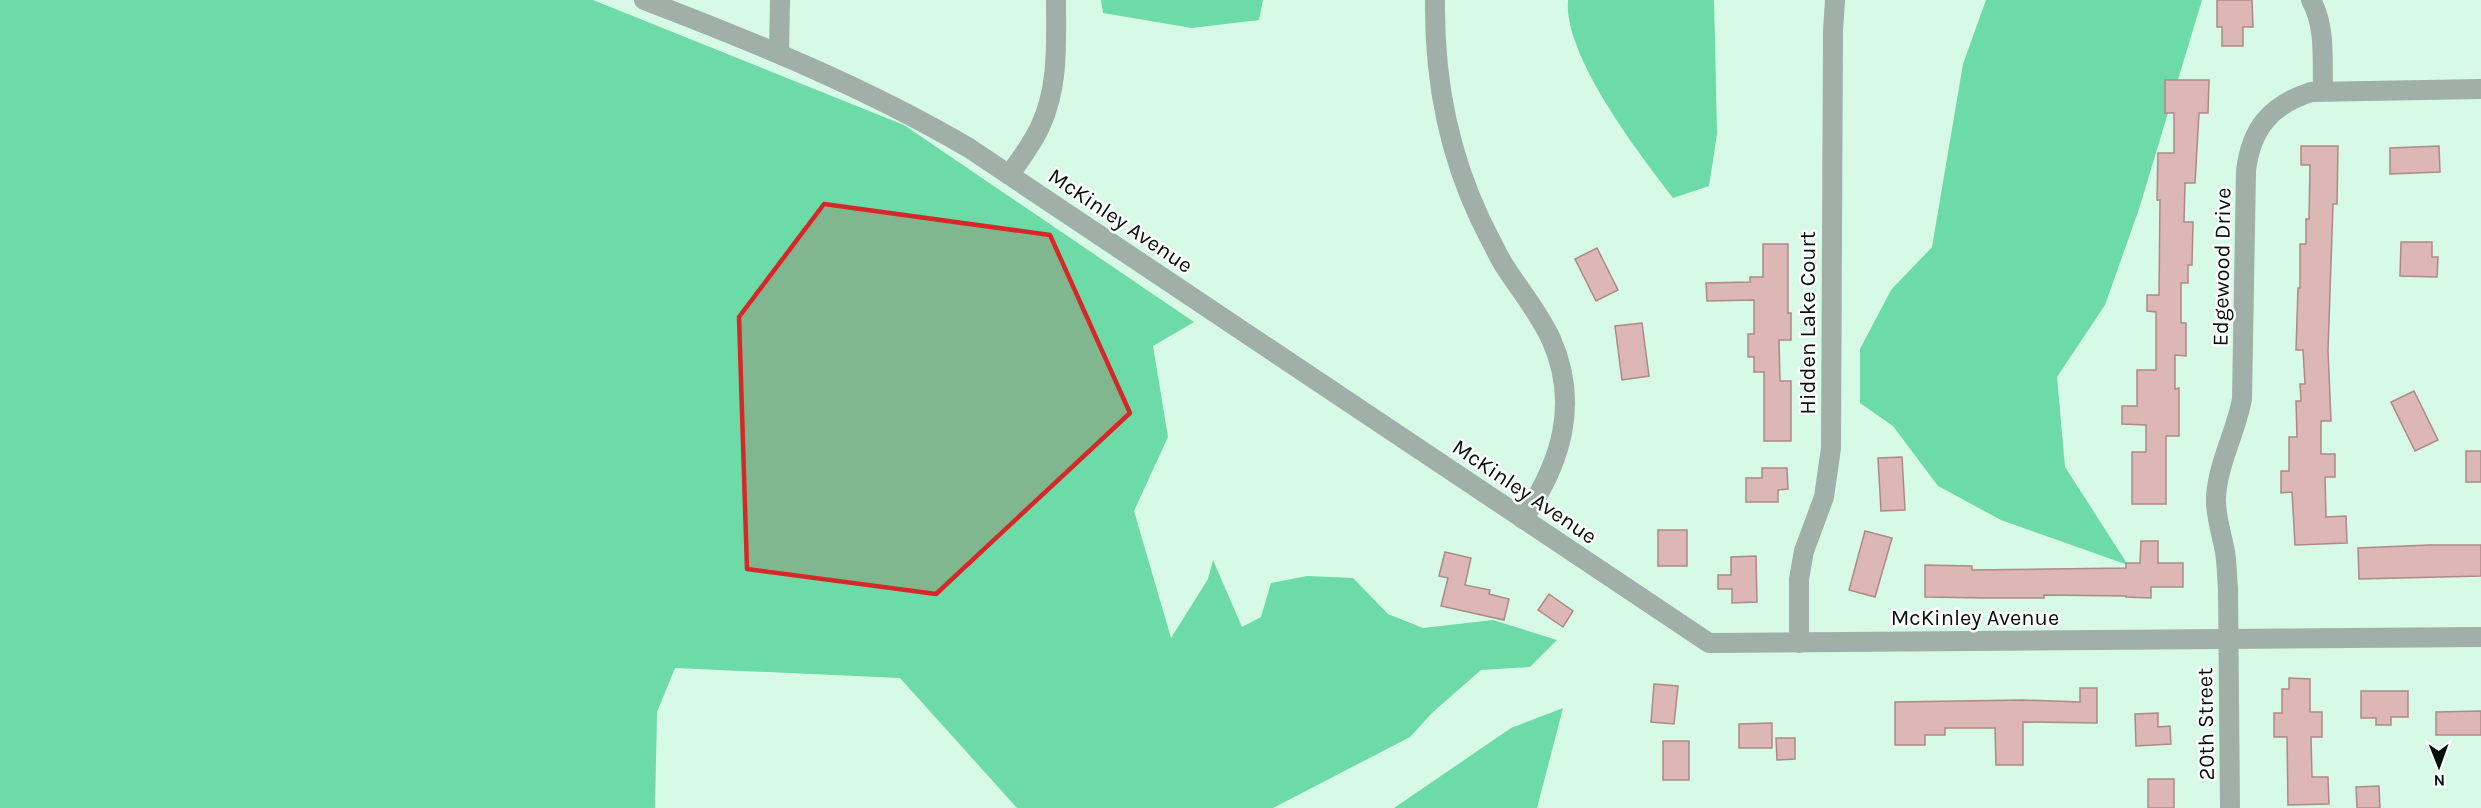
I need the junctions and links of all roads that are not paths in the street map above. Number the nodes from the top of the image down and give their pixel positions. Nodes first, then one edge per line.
1 (644, 0) edge
2 (780, 0) edge
3 (1056, 0) edge
4 (1435, 0) edge
5 (1835, 0) edge
6 (2311, 0) edge
7 (779, 53) junction
8 (2481, 88) edge
9 (2323, 90) junction
10 (1010, 174) junction
11 (1523, 519) junction
12 (2481, 637) edge
13 (2228, 639) junction
14 (1799, 643) junction
15 (2230, 808) edge

1 - 7 street, McKinley Avenue
2 - 7 street
3 - 10 street
4 - 11 street
5 - 14 street, Hidden Lake Court
6 - 9 street
7 - 10 street, McKinley Avenue
8 - 9 street, Edgewood Drive
9 - 13 street, Edgewood Drive
10 - 11 street, McKinley Avenue
11 - 14 street, McKinley Avenue
12 - 13 street, McKinley Avenue
13 - 14 street, McKinley Avenue
13 - 15 street, 20th Street

